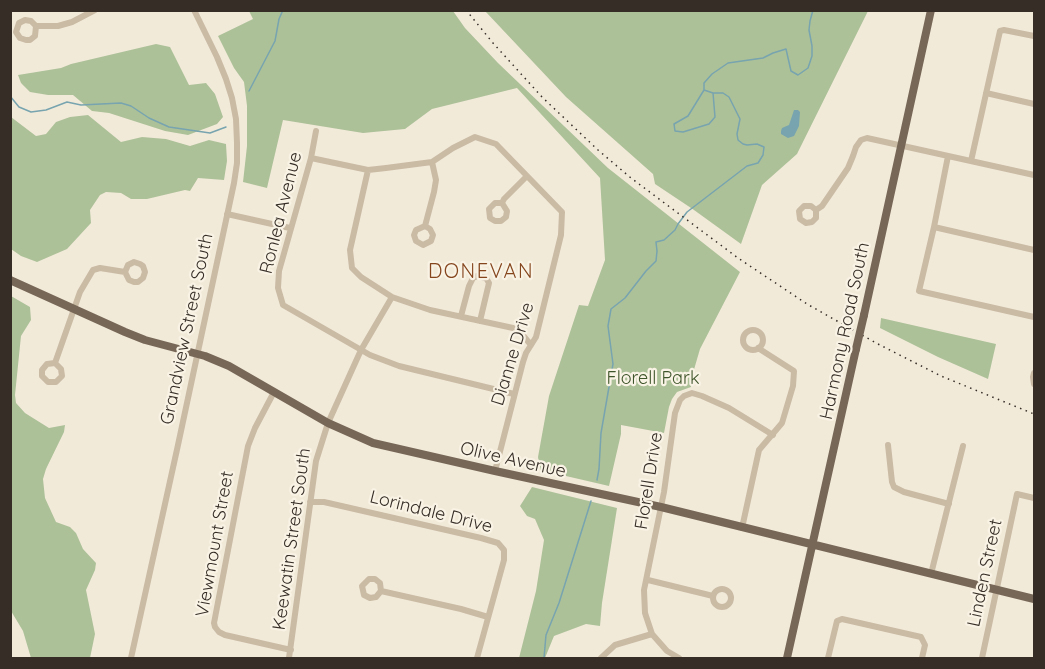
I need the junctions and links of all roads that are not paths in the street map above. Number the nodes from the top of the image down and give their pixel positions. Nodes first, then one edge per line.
1 (95, 10) edge
2 (194, 10) edge
3 (931, 10) edge
4 (36, 26) dead end
5 (1035, 36) edge
6 (986, 93) junction
7 (1035, 104) edge
8 (316, 130) dead end
9 (900, 145) junction
10 (948, 156) junction
11 (311, 158) junction
12 (971, 161) junction
13 (432, 162) junction
14 (368, 170) junction
15 (527, 176) junction
16 (1035, 176) edge
17 (502, 203) dead end
18 (816, 210) dead end
19 (227, 214) junction
20 (425, 226) dead end
21 (934, 227) junction
22 (290, 228) junction
23 (1035, 250) edge
24 (125, 272) dead end
25 (10, 280) edge
26 (392, 297) junction
27 (74, 310) junction
28 (462, 316) junction
29 (1035, 317) edge
30 (480, 321) junction
31 (531, 345) junction
32 (758, 348) dead end
33 (361, 350) junction
34 (197, 354) junction
35 (55, 363) dead end
36 (1035, 372) edge
37 (1035, 384) edge
38 (274, 392) junction
39 (514, 394) junction
40 (328, 423) junction
41 (773, 435) junction
42 (888, 445) dead end
43 (963, 446) dead end
44 (495, 471) junction
45 (1035, 498) edge
46 (310, 502) junction
47 (949, 504) junction
48 (661, 507) junction
49 (742, 528) junction
50 (813, 545) junction
51 (932, 574) junction
52 (648, 580) junction
53 (997, 590) junction
54 (381, 591) dead end
55 (713, 596) dead end
56 (1035, 599) edge
57 (488, 617) junction
58 (652, 634) junction
59 (291, 650) junction
60 (131, 658) edge
61 (290, 658) edge
62 (477, 658) edge
63 (601, 658) edge
64 (679, 658) edge
65 (787, 658) edge
66 (828, 658) edge
67 (922, 658) edge
68 (982, 658) edge

1 - 4 street
2 - 19 street, Grandview Street South
3 - 9 main road, Harmony Road South
5 - 6 street
6 - 7 street
6 - 12 street
8 - 11 street, Ronlea Avenue
9 - 10 street
9 - 18 street
9 - 50 main road, Harmony Road South, bridge
10 - 12 street
10 - 21 street
11 - 14 street, Dianne Drive
11 - 22 street, Ronlea Avenue
12 - 16 street
13 - 14 street, Dianne Drive
13 - 15 street, Dianne Drive
13 - 20 street
14 - 26 street
15 - 17 street
15 - 31 street, Dianne Drive
19 - 22 street
19 - 34 street, Grandview Street South
21 - 23 street
21 - 29 street
22 - 33 street, Ronlea Avenue
24 - 27 street
25 - 27 main road, Olive Avenue
26 - 28 street
26 - 33 street, Keewatin Street South
27 - 34 main road, Olive Avenue
27 - 35 street
28 - 30 street
28 - 30 street
30 - 31 street
31 - 39 street, Dianne Drive
32 - 41 street
33 - 39 street, Ronlea Avenue
33 - 40 street, Keewatin Street South
34 - 38 main road, Olive Avenue
34 - 60 street, Grandview Street South
36 - 37 street
38 - 40 main road, Olive Avenue
38 - 59 street, Viewmount Street
39 - 44 street, Dianne Drive
40 - 44 main road, Olive Avenue
40 - 46 street, Keewatin Street South
41 - 48 street, Florell Drive
41 - 49 street
42 - 47 street
43 - 47 street
44 - 48 main road, Olive Avenue
45 - 53 street, Linden Street
46 - 57 street, Lorindale Drive
46 - 59 street, Keewatin Street South
47 - 51 street
48 - 49 main road, Olive Avenue
48 - 52 street, Florell Drive
49 - 50 main road, Olive Avenue
50 - 51 main road, Olive Avenue
50 - 65 main road, Harmony Road South
51 - 53 main road, Olive Avenue
52 - 55 street
52 - 58 street, Florell Drive
53 - 56 main road, Olive Avenue
53 - 68 street, Linden Street
54 - 57 street
57 - 62 street, Lorindale Drive
58 - 63 street
58 - 64 street
59 - 61 street, Keewatin Street South
66 - 67 street

